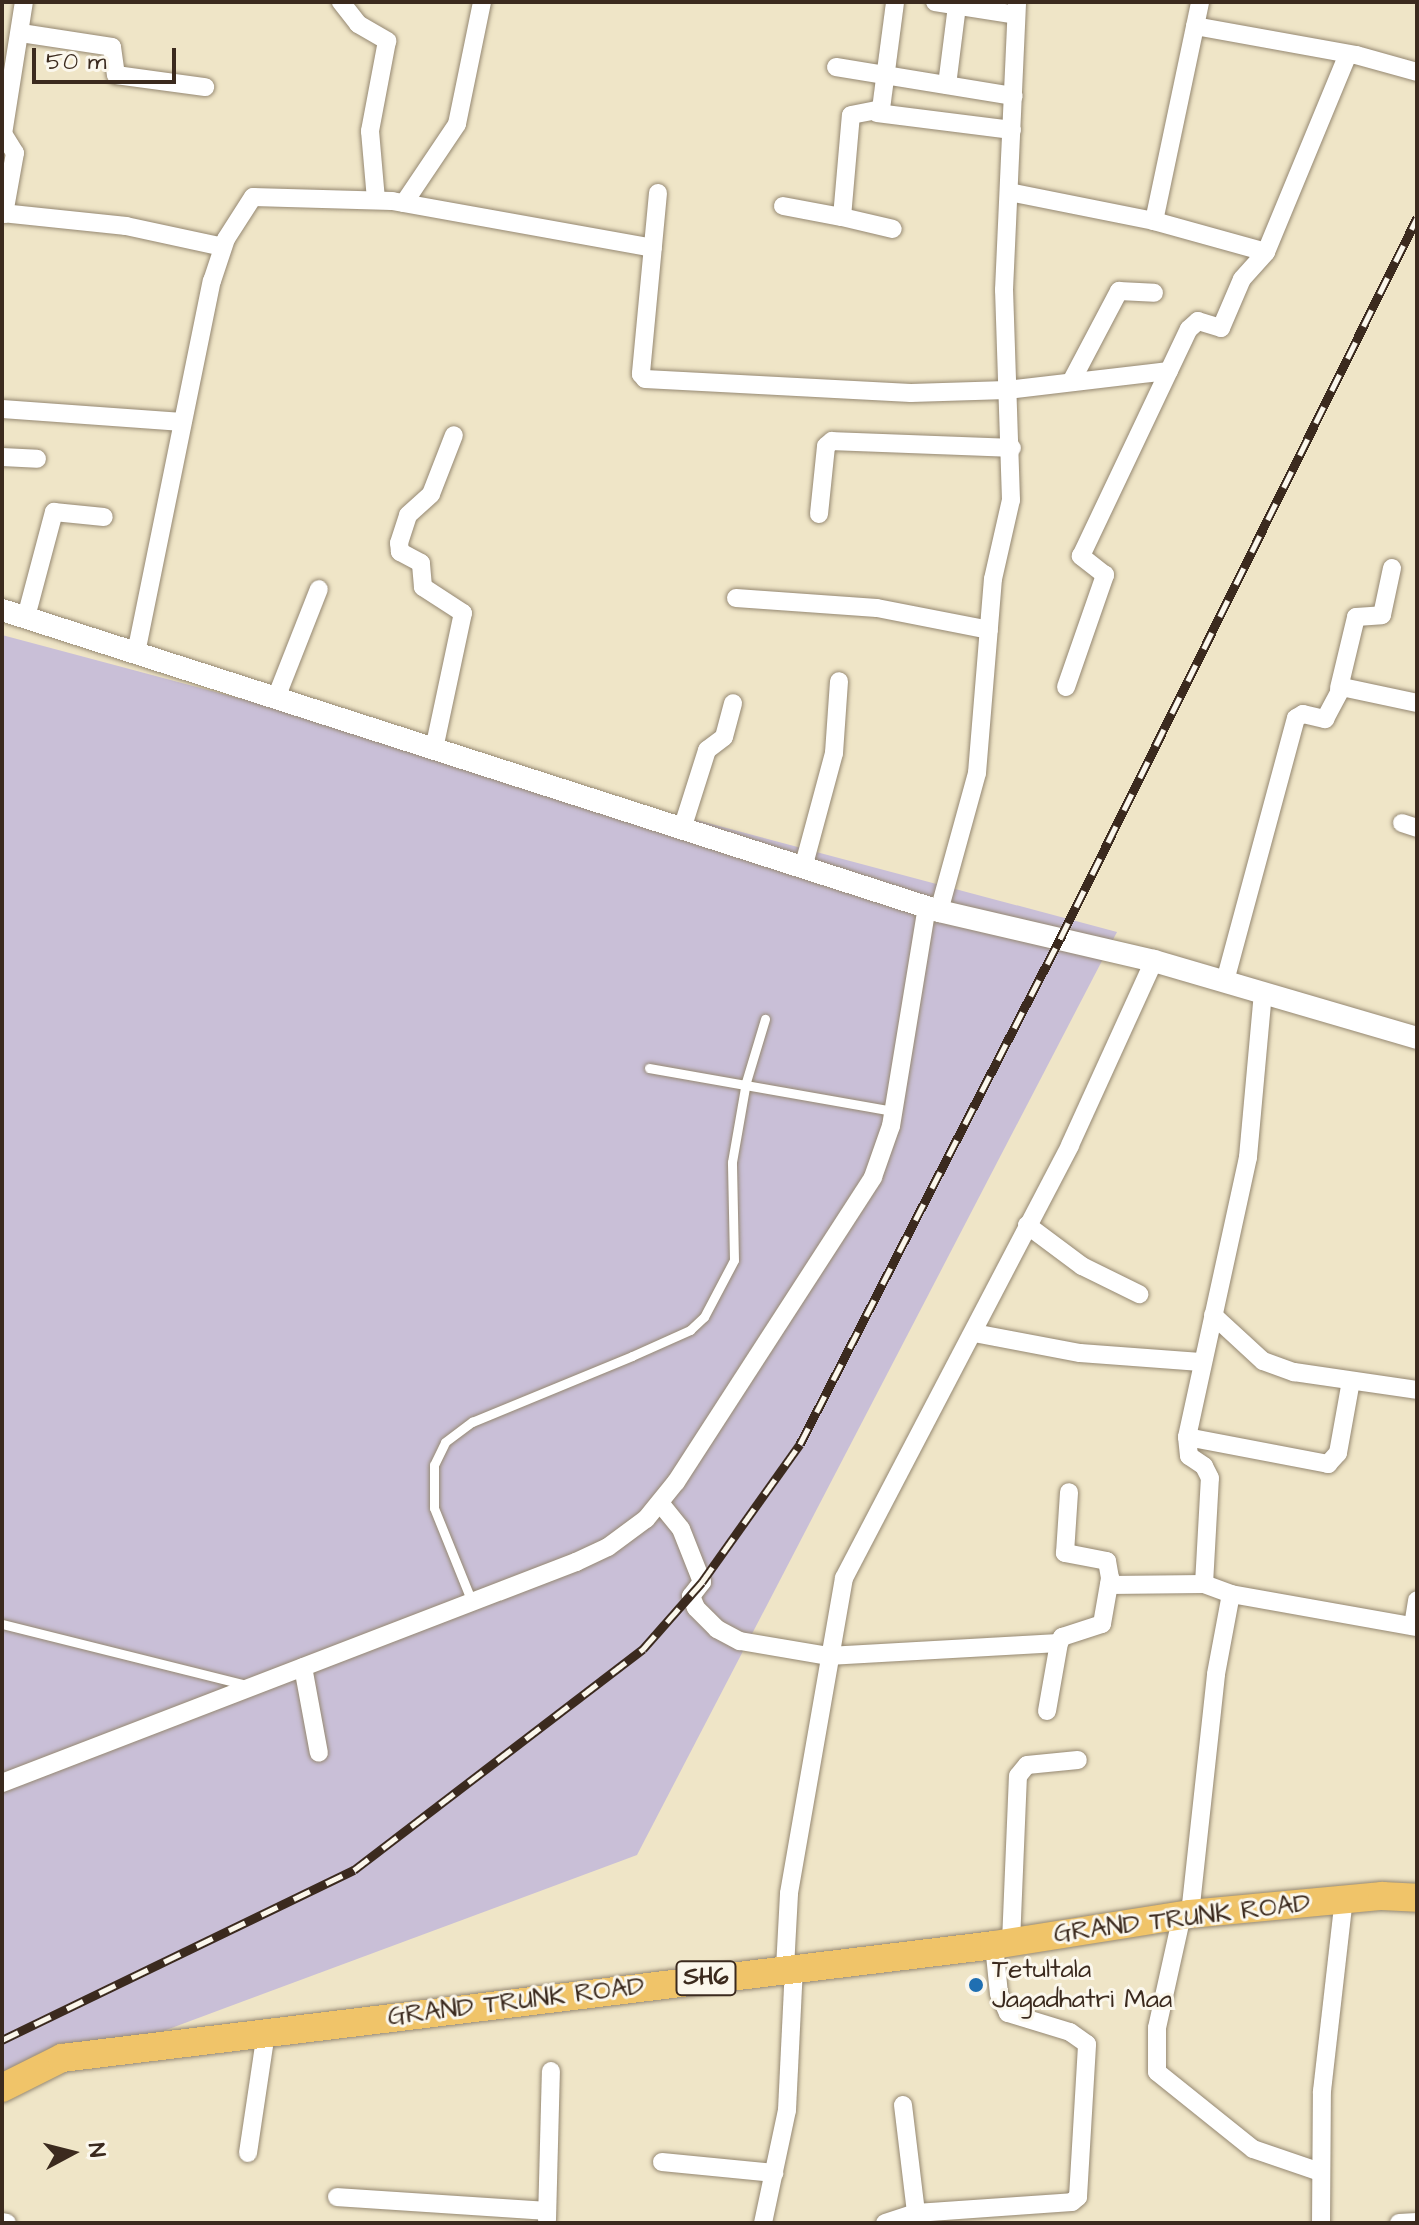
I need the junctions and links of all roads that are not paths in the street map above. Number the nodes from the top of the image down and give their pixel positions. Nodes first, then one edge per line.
1 (24, 2) edge
2 (341, 2) edge
3 (482, 2) edge
4 (895, 2) edge
5 (935, 2) edge
6 (1200, 2) edge
7 (957, 6) junction
8 (1017, 8) edge
9 (1195, 26) junction
10 (21, 33) junction
11 (1348, 54) junction
12 (836, 67) dead end
13 (1417, 72) edge
14 (886, 74) junction
15 (947, 85) junction
16 (205, 87) dead end
17 (1014, 96) junction
18 (877, 113) junction
19 (1012, 130) junction
20 (1009, 192) junction
21 (658, 193) dead end
22 (376, 200) junction
23 (404, 203) junction
24 (783, 206) dead end
25 (3, 214) edge
26 (842, 217) junction
27 (1154, 221) junction
28 (893, 229) dead end
29 (223, 247) junction
30 (653, 248) junction
31 (1266, 252) junction
32 (1154, 293) dead end
33 (1169, 371) junction
34 (1071, 382) junction
35 (1007, 390) junction
36 (2, 409) edge
37 (183, 422) junction
38 (454, 435) dead end
39 (1012, 448) junction
40 (2, 457) edge
41 (37, 459) dead end
42 (819, 514) dead end
43 (104, 517) dead end
44 (1392, 568) dead end
45 (319, 589) dead end
46 (736, 598) dead end
47 (2, 610) edge
48 (26, 617) junction
49 (989, 630) junction
50 (136, 653) junction
51 (839, 681) dead end
52 (1066, 687) dead end
53 (1339, 688) junction
54 (276, 698) junction
55 (733, 703) dead end
56 (1417, 703) edge
57 (434, 749) junction
58 (682, 829) junction
59 (803, 868) junction
60 (933, 909) junction
61 (1154, 961) junction
62 (1225, 981) junction
63 (1263, 992) junction
64 (765, 1019) dead end
65 (1417, 1038) edge
66 (649, 1068) dead end
67 (746, 1082) junction
68 (894, 1111) junction
69 (1027, 1225) junction
70 (1139, 1294) dead end
71 (1213, 1315) junction
72 (974, 1333) junction
73 (1201, 1362) junction
74 (1351, 1381) junction
75 (1417, 1390) edge
76 (1187, 1437) junction
77 (1069, 1492) dead end
78 (660, 1503) junction
79 (1204, 1584) junction
80 (1109, 1585) junction
81 (1231, 1594) junction
82 (1417, 1600) edge
83 (472, 1602) junction
84 (2, 1624) edge
85 (1415, 1627) edge
86 (1059, 1643) junction
87 (828, 1656) junction
88 (303, 1667) junction
89 (253, 1687) junction
90 (1047, 1711) dead end
91 (319, 1753) dead end
92 (1078, 1760) dead end
93 (2, 1783) edge
94 (1417, 1898) edge
95 (1344, 1899) junction
96 (1186, 1914) junction
97 (1002, 1944) junction
98 (790, 1967) junction
99 (266, 2033) junction
100 (551, 2071) dead end
101 (2, 2088) edge
102 (903, 2105) dead end
103 (248, 2153) dead end
104 (662, 2162) dead end
105 (1320, 2172) junction
106 (774, 2173) junction
107 (337, 2197) dead end
108 (916, 2213) junction
109 (547, 2217) edge
110 (1417, 2222) edge
111 (763, 2223) edge
112 (885, 2223) edge
113 (1321, 2223) edge
114 (1399, 2223) edge

1 - 10 street
2 - 22 street
3 - 23 street
4 - 14 street
5 - 7 street
6 - 9 street
7 - 8 street
7 - 15 street
8 - 17 street
9 - 11 street
9 - 27 street
10 - 16 street
10 - 25 street
11 - 13 street
11 - 31 street
12 - 14 street
14 - 15 street
14 - 18 street
15 - 17 street
17 - 19 street
18 - 19 street
18 - 26 street
19 - 20 street
20 - 27 street
20 - 35 street
21 - 30 street
22 - 23 street
22 - 29 street
23 - 30 street
24 - 26 street
25 - 29 street
26 - 28 street
27 - 31 street
29 - 37 street
30 - 35 street
31 - 33 street
32 - 34 street
33 - 34 street
33 - 52 street
34 - 35 street
35 - 39 street
36 - 37 street
37 - 50 street
38 - 57 street
39 - 42 street
39 - 49 street
40 - 41 street
43 - 48 street
44 - 53 street
45 - 54 street
46 - 49 street
47 - 48 street
48 - 50 street
49 - 60 street
50 - 54 street
51 - 59 street
53 - 56 street
53 - 62 street
54 - 57 street
55 - 58 street
57 - 58 street
58 - 59 street
59 - 60 street
60 - 61 street
60 - 68 street
61 - 62 street
61 - 69 street
62 - 63 street
63 - 65 street
63 - 71 street
64 - 67 lane
66 - 67 lane
67 - 68 lane
67 - 83 lane
68 - 78 street
69 - 70 street
69 - 72 street
71 - 73 street
71 - 74 street
72 - 73 street
72 - 87 street
73 - 76 street
74 - 75 street
74 - 76 street
76 - 79 street
77 - 80 street
78 - 83 street
78 - 87 street
79 - 80 street
79 - 81 street
80 - 86 street
81 - 85 street
81 - 96 street
82 - 85 street
83 - 88 street
84 - 89 lane
86 - 87 street
86 - 90 street
87 - 98 street
88 - 89 street
88 - 91 street
89 - 93 street
92 - 97 street
94 - 95 main road, GRAND TRUNK ROAD / SH6
95 - 96 main road, GRAND TRUNK ROAD / SH6
95 - 105 street
96 - 97 main road, GRAND TRUNK ROAD / SH6
96 - 105 street
97 - 98 main road, GRAND TRUNK ROAD / SH6
97 - 108 street
98 - 99 main road, GRAND TRUNK ROAD / SH6
98 - 106 street
99 - 101 main road, GRAND TRUNK ROAD / SH6
99 - 103 street
100 - 109 street
102 - 108 street
104 - 106 street
105 - 113 street
106 - 111 street
107 - 109 street
108 - 112 street
110 - 114 street

